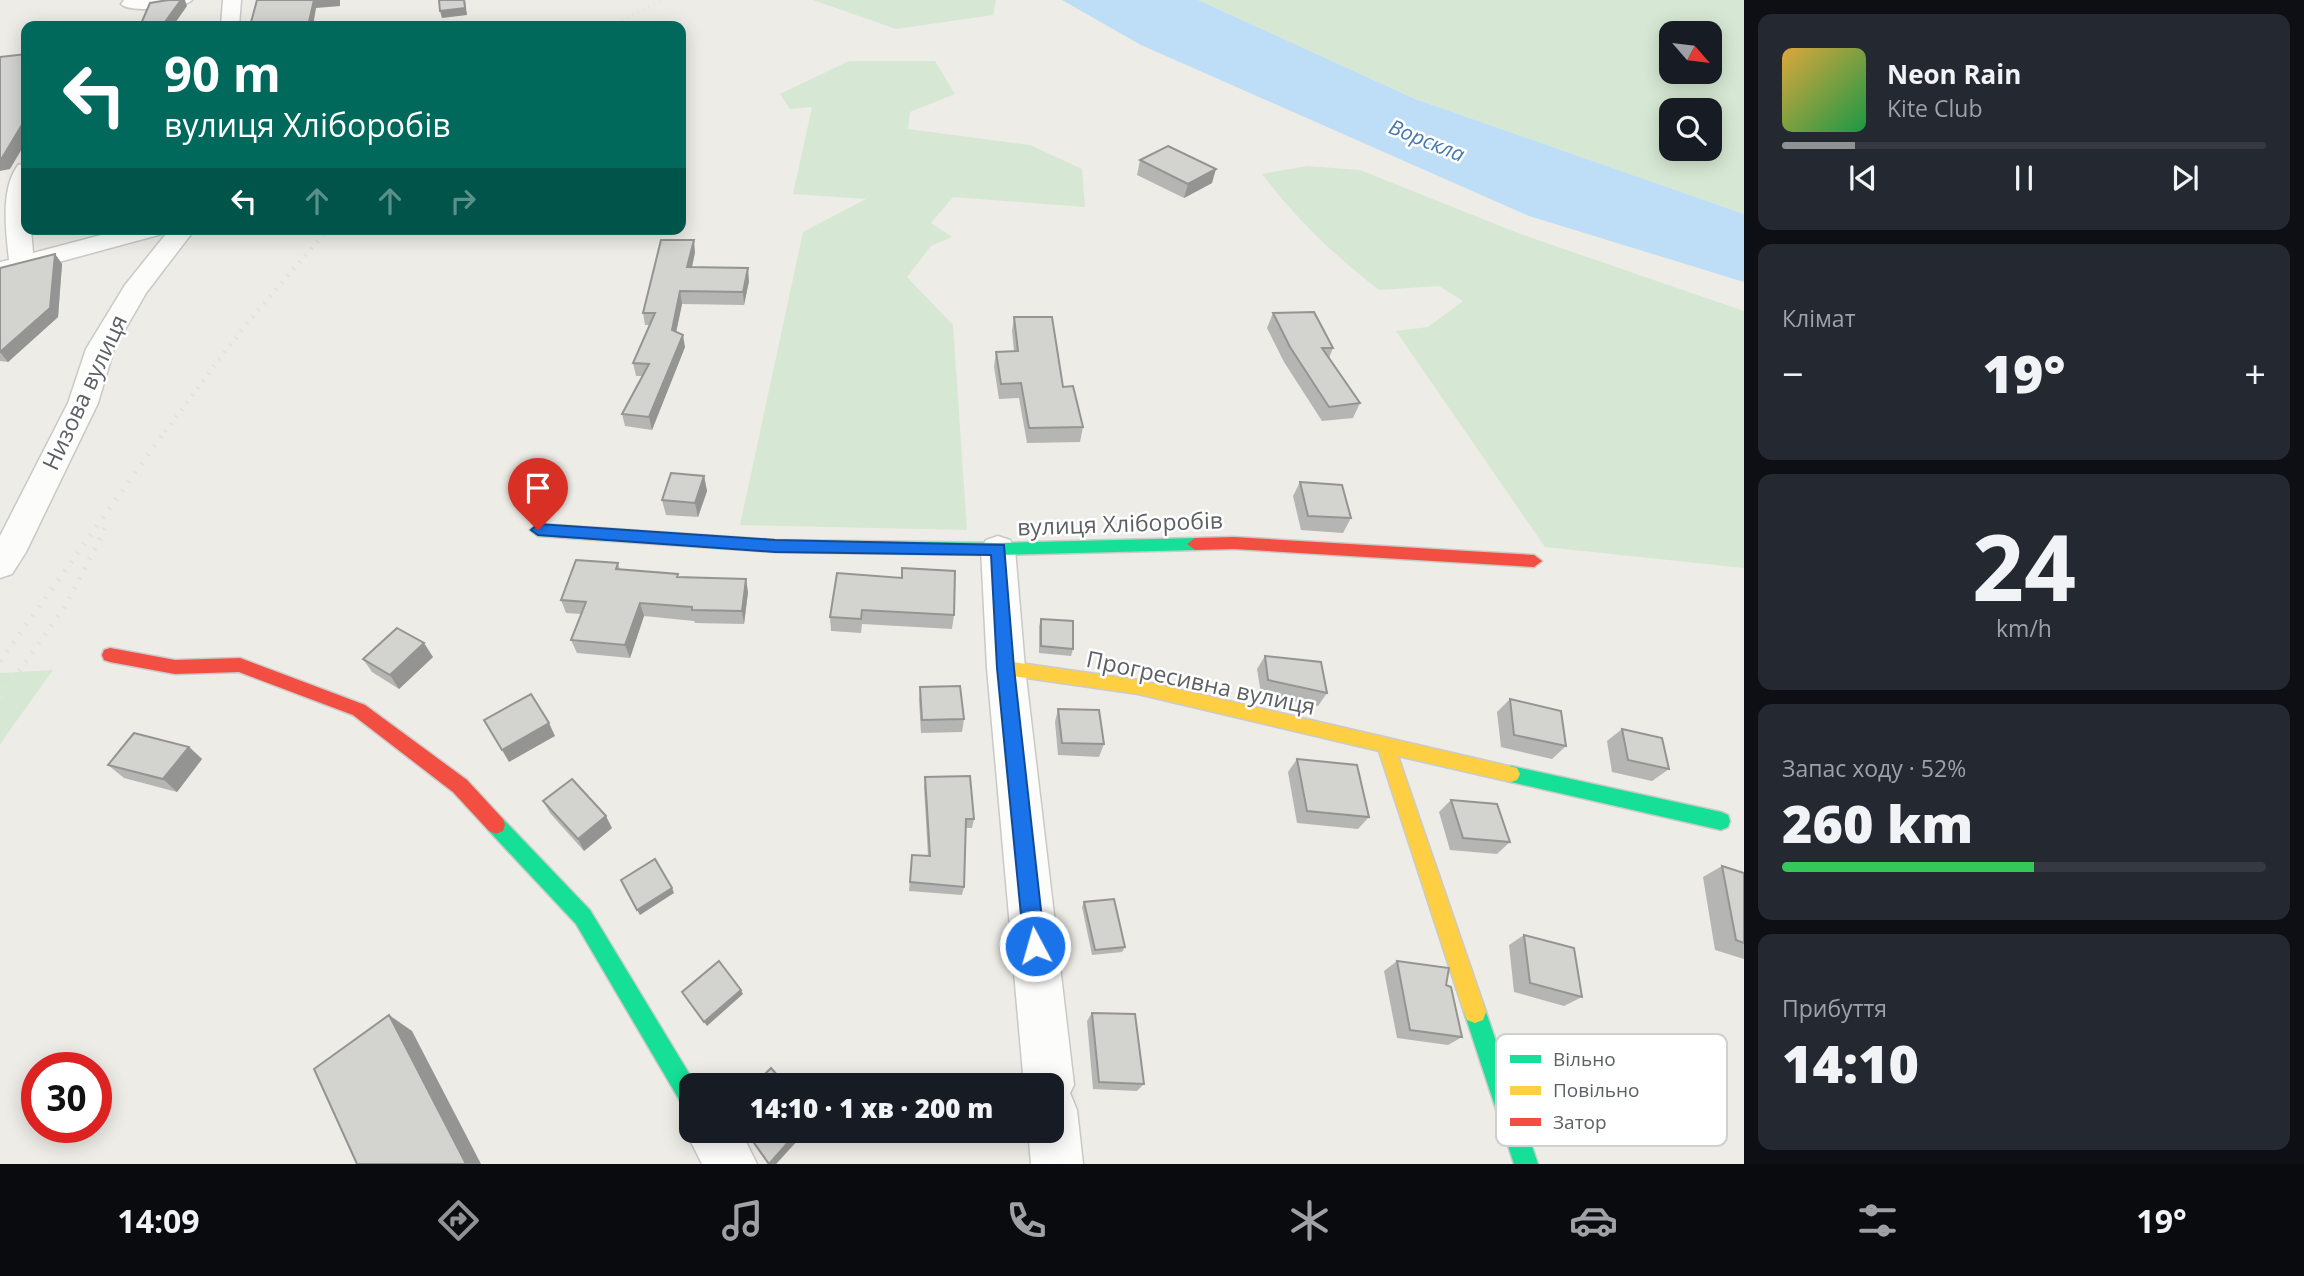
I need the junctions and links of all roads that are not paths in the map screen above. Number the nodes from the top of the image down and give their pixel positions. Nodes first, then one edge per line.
1 (183, 0) edge
2 (232, 0) edge
3 (129, 6) edge
4 (230, 21) edge
5 (21, 191) edge
6 (130, 235) edge
7 (178, 235) edge
8 (11, 266) edge
9 (538, 530) dead end
10 (998, 549) junction
11 (1534, 561) dead end
12 (0, 565) edge
13 (110, 655) dead end
14 (1006, 668) junction
15 (1386, 746) junction
16 (1721, 821) dead end
17 (1048, 1073) edge
18 (1496, 1074) edge
19 (679, 1078) edge
20 (719, 1143) edge
21 (1055, 1143) edge
22 (1520, 1146) edge
23 (731, 1164) edge
24 (1057, 1164) edge
25 (1526, 1164) edge

1 - 3 street
2 - 4 street
5 - 8 street
6 - 8 street
7 - 12 street, Низова вулиця
9 - 10 street, вулиця Хліборобів
10 - 11 street, вулиця Хліборобів
10 - 14 street
13 - 19 street
14 - 15 street, Прогресивна вулиця
14 - 17 street
15 - 16 street, Прогресивна вулиця
15 - 18 street
20 - 23 street
21 - 24 street
22 - 25 street

